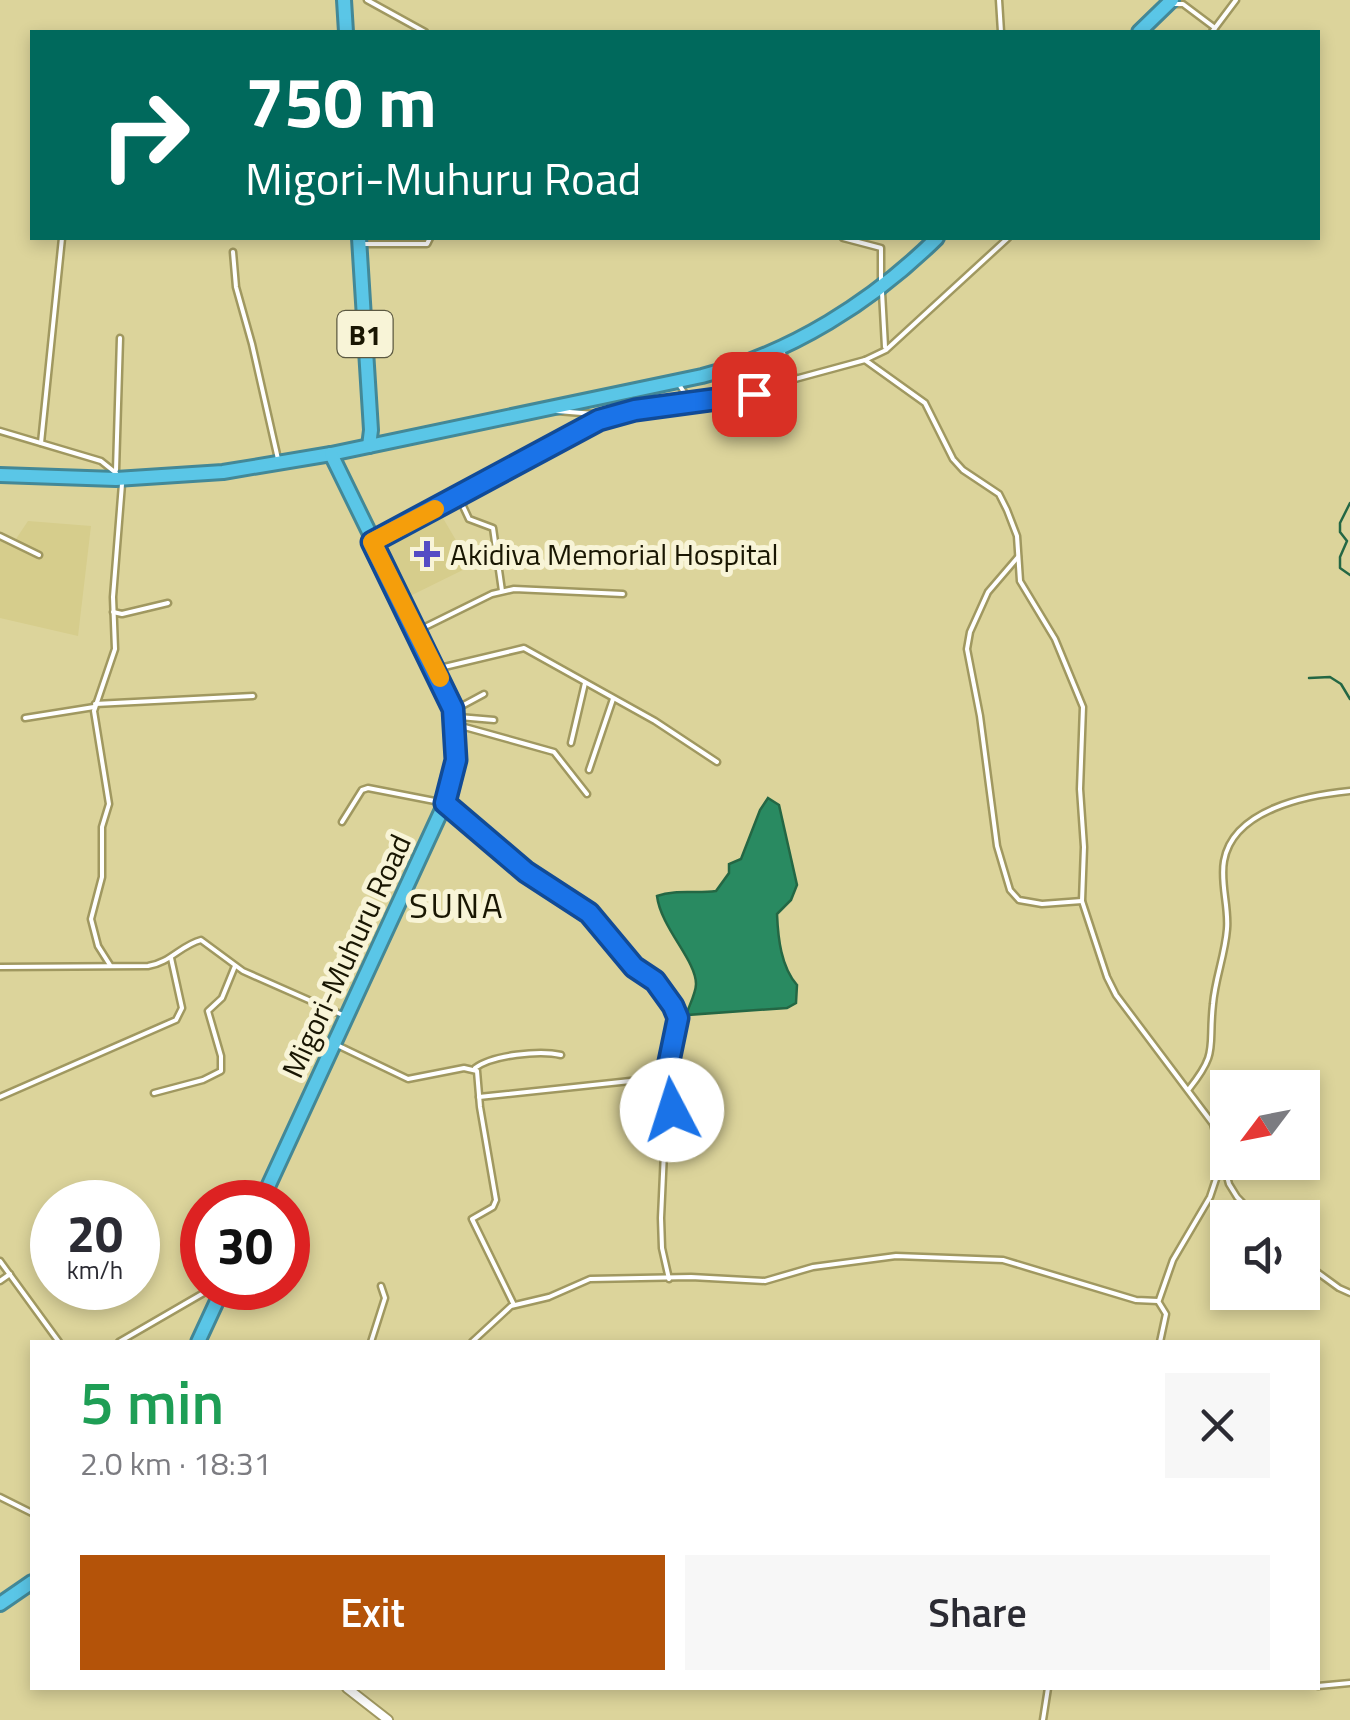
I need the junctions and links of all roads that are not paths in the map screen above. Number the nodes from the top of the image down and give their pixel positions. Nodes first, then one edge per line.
1 (344, 0) edge
2 (367, 0) edge
3 (998, 0) edge
4 (1236, 0) edge
5 (1169, 3) edge
6 (346, 30) edge
7 (420, 30) edge
8 (1001, 30) edge
9 (1141, 30) edge
10 (1214, 30) edge
11 (62, 240) edge
12 (429, 240) edge
13 (851, 240) edge
14 (935, 240) edge
15 (1006, 240) edge
16 (359, 241) edge
17 (233, 252) dead end
18 (880, 288) junction
19 (120, 338) dead end
20 (780, 347) junction
21 (886, 350) junction
22 (864, 360) junction
23 (795, 379) junction
24 (677, 382) junction
25 (691, 403) junction
26 (552, 408) junction
27 (612, 415) junction
28 (0, 431) edge
29 (41, 443) junction
30 (373, 445) junction
31 (332, 454) junction
32 (279, 464) junction
33 (0, 475) edge
34 (118, 476) junction
35 (462, 494) junction
36 (454, 498) junction
37 (462, 504) junction
38 (0, 536) edge
39 (372, 542) junction
40 (40, 555) dead end
41 (1018, 557) junction
42 (502, 591) junction
43 (623, 594) dead end
44 (168, 603) dead end
45 (113, 612) junction
46 (416, 632) junction
47 (436, 669) junction
48 (585, 683) junction
49 (484, 694) dead end
50 (253, 696) dead end
51 (613, 699) junction
52 (95, 706) junction
53 (25, 718) dead end
54 (455, 718) junction
55 (494, 720) dead end
56 (571, 744) dead end
57 (718, 762) dead end
58 (589, 770) dead end
59 (1350, 791) edge
60 (587, 794) dead end
61 (445, 803) junction
62 (342, 822) dead end
63 (1082, 901) junction
64 (171, 958) junction
65 (110, 965) junction
66 (0, 966) edge
67 (235, 966) junction
68 (344, 1016) junction
69 (333, 1043) junction
70 (561, 1054) dead end
71 (475, 1068) junction
72 (668, 1077) junction
73 (1189, 1089) junction
74 (154, 1093) dead end
75 (0, 1097) edge
76 (478, 1097) junction
77 (1210, 1120) edge
78 (271, 1180) edge
79 (1216, 1180) edge
80 (0, 1261) edge
81 (10, 1274) junction
82 (1320, 1274) edge
83 (669, 1279) junction
84 (0, 1282) edge
85 (381, 1286) dead end
86 (1350, 1292) edge
87 (1158, 1301) junction
88 (514, 1304) junction
89 (180, 1307) edge
90 (212, 1310) edge
91 (58, 1340) edge
92 (122, 1340) edge
93 (199, 1340) edge
94 (372, 1340) edge
95 (474, 1340) edge
96 (1160, 1340) edge
97 (0, 1497) edge
98 (30, 1512) edge
99 (30, 1583) edge
100 (0, 1604) edge
101 (1350, 1683) edge
102 (1320, 1686) edge
103 (350, 1690) edge
104 (1048, 1690) edge
105 (388, 1720) edge
106 (1043, 1720) edge

1 - 6 highway
2 - 7 street
3 - 8 street
4 - 10 street
5 - 9 highway
5 - 10 street
11 - 29 street
12 - 16 street
13 - 18 street
14 - 18 highway
15 - 21 street
16 - 30 highway, B1
17 - 32 street
18 - 20 highway
18 - 21 street
19 - 34 street
20 - 23 street
20 - 24 highway
21 - 22 street
22 - 23 street
22 - 41 street
23 - 25 street
24 - 25 street
24 - 26 highway
25 - 27 street
26 - 27 street
26 - 30 highway
27 - 35 street
28 - 29 street
29 - 34 street
30 - 31 highway
31 - 32 highway
31 - 39 highway, Migori-Muhuru Road
32 - 34 highway
33 - 34 highway
34 - 45 street
35 - 36 street
35 - 37 street
36 - 37 street
36 - 39 street
37 - 42 street
38 - 40 street
39 - 46 highway, Migori-Muhuru Road
41 - 63 street
41 - 63 street
42 - 43 street
42 - 46 street
44 - 45 street
45 - 52 street
46 - 47 highway, Migori-Muhuru Road
47 - 48 street
47 - 54 highway, Migori-Muhuru Road
48 - 51 street
48 - 56 street
49 - 54 street
50 - 52 street
51 - 57 street
51 - 58 street
52 - 53 street
52 - 65 street
54 - 55 street
54 - 60 street
54 - 61 highway, Migori-Muhuru Road
59 - 73 street
61 - 62 street
61 - 68 highway, Migori-Muhuru Road
61 - 72 street
63 - 73 street
64 - 65 street
64 - 67 street
64 - 75 street
65 - 66 street
67 - 68 street
67 - 74 street
68 - 69 highway, Migori-Muhuru Road
69 - 71 street
69 - 78 highway, Migori-Muhuru Road
70 - 71 street
71 - 76 street
72 - 76 street
72 - 83 street
73 - 77 street
76 - 88 street
79 - 87 street
80 - 81 street
81 - 84 street
81 - 91 street
82 - 86 street
83 - 87 street
83 - 88 street
85 - 94 street
87 - 96 street
88 - 95 street
89 - 92 street
90 - 93 highway
97 - 98 street
99 - 100 highway
101 - 102 street
103 - 105 main road
104 - 106 street

